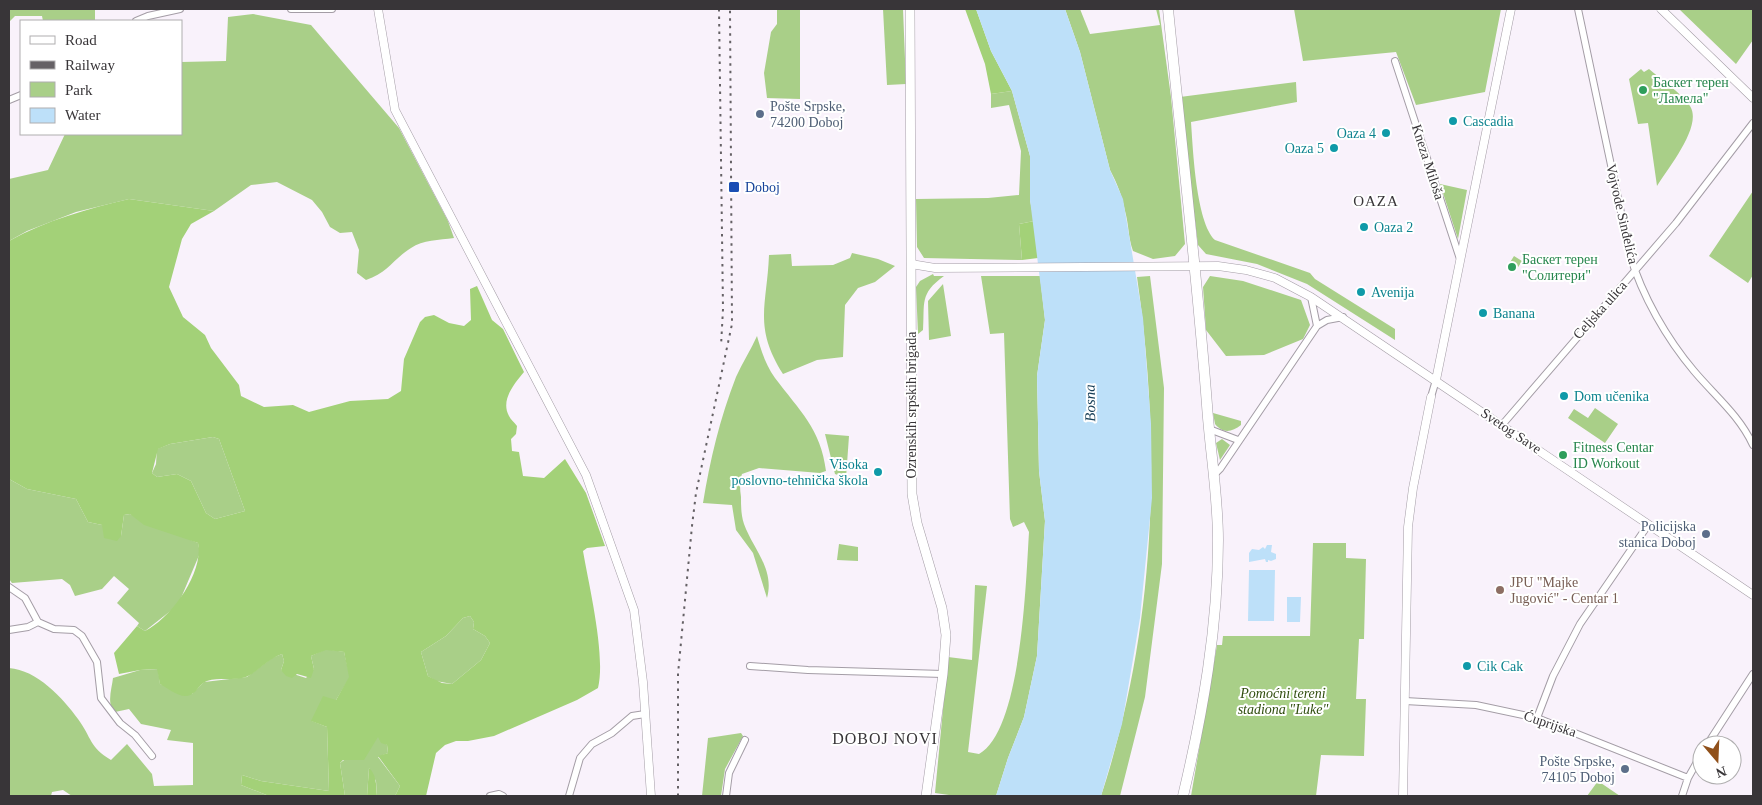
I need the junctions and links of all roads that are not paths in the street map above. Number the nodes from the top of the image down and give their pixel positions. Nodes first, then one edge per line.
1 (180, 9) edge
2 (290, 9) edge
3 (332, 9) edge
4 (378, 9) edge
5 (910, 9) edge
6 (1168, 9) edge
7 (1511, 9) edge
8 (1578, 9) edge
9 (1661, 9) edge
10 (138, 20) edge
11 (1395, 61) dead end
12 (1753, 98) edge
13 (1753, 123) edge
14 (1461, 262) junction
15 (912, 264) junction
16 (1194, 266) junction
17 (1635, 271) junction
18 (1311, 296) junction
19 (1343, 317) junction
20 (1317, 326) junction
21 (1436, 380) junction
22 (1431, 397) joint
23 (1502, 425) junction
24 (1209, 429) junction
25 (1238, 440) junction
26 (1753, 445) edge
27 (1214, 475) junction
28 (1648, 525) junction
29 (9, 587) edge
30 (1753, 594) edge
31 (38, 622) junction
32 (9, 630) edge
33 (750, 666) dead end
34 (943, 674) junction
35 (1753, 674) edge
36 (1405, 701) junction
37 (645, 714) junction
38 (1537, 718) junction
39 (1713, 735) edge
40 (745, 740) dead end
41 (152, 756) dead end
42 (1692, 771) edge
43 (1688, 778) junction
44 (490, 796) edge
45 (503, 796) edge
46 (569, 796) edge
47 (651, 796) edge
48 (726, 796) edge
49 (926, 796) edge
50 (1183, 796) edge
51 (1403, 796) edge
52 (1682, 796) edge

1 - 10 street
2 - 3 street
4 - 37 street
5 - 15 main road, Ozrenskih srpskih brigada
6 - 16 main road
7 - 14 street
8 - 17 street, Vojvode Sinđelića
9 - 12 street
11 - 14 street, Kneza Miloša
13 - 17 street, Celjska ulica
14 - 21 street
15 - 16 street, Svetog Save
15 - 34 main road, Ozrenskih srpskih brigada
16 - 18 street, Svetog Save
16 - 24 main road
17 - 23 street, Celjska ulica
17 - 26 street, Vojvode Sinđelića
18 - 19 street, Svetog Save
18 - 20 street
19 - 20 street
19 - 21 street, Svetog Save
20 - 25 street
21 - 22 street
21 - 23 street, Svetog Save
22 - 36 street
23 - 28 street, Svetog Save
24 - 25 street
24 - 27 main road
25 - 27 street
27 - 50 main road
28 - 30 street, Svetog Save
28 - 38 street
29 - 31 street
31 - 32 street
31 - 41 street
33 - 34 street
34 - 49 main road, Ozrenskih srpskih brigada
35 - 39 street
36 - 38 street, Ćuprijska
36 - 51 street
37 - 46 street
37 - 47 street
38 - 43 street, Ćuprijska
40 - 48 street
42 - 43 street
43 - 52 street
44 - 45 street

